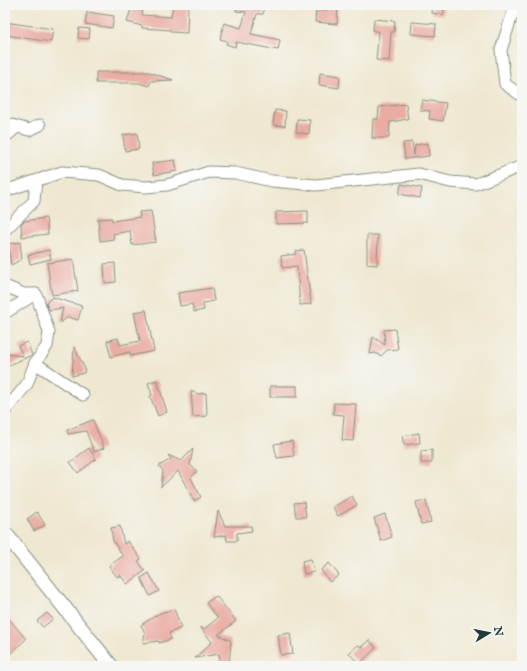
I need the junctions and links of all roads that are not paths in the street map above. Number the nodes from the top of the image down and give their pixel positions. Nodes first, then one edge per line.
1 (515, 5) edge
2 (522, 96) edge
3 (5, 123) edge
4 (40, 125) dead end
5 (17, 127) junction
6 (5, 137) edge
7 (522, 166) edge
8 (36, 181) junction
9 (5, 192) edge
10 (5, 230) edge
11 (5, 286) edge
12 (36, 294) junction
13 (5, 313) edge
14 (36, 363) junction
15 (83, 395) dead end
16 (5, 411) edge
17 (5, 533) edge
18 (11, 548) edge
19 (111, 666) edge

1 - 2 street
3 - 5 street
4 - 5 street
5 - 6 street
7 - 8 street
8 - 9 street
8 - 10 street
11 - 12 street
12 - 13 street
12 - 14 street
14 - 15 street
14 - 16 street
17 - 18 street
18 - 19 street

